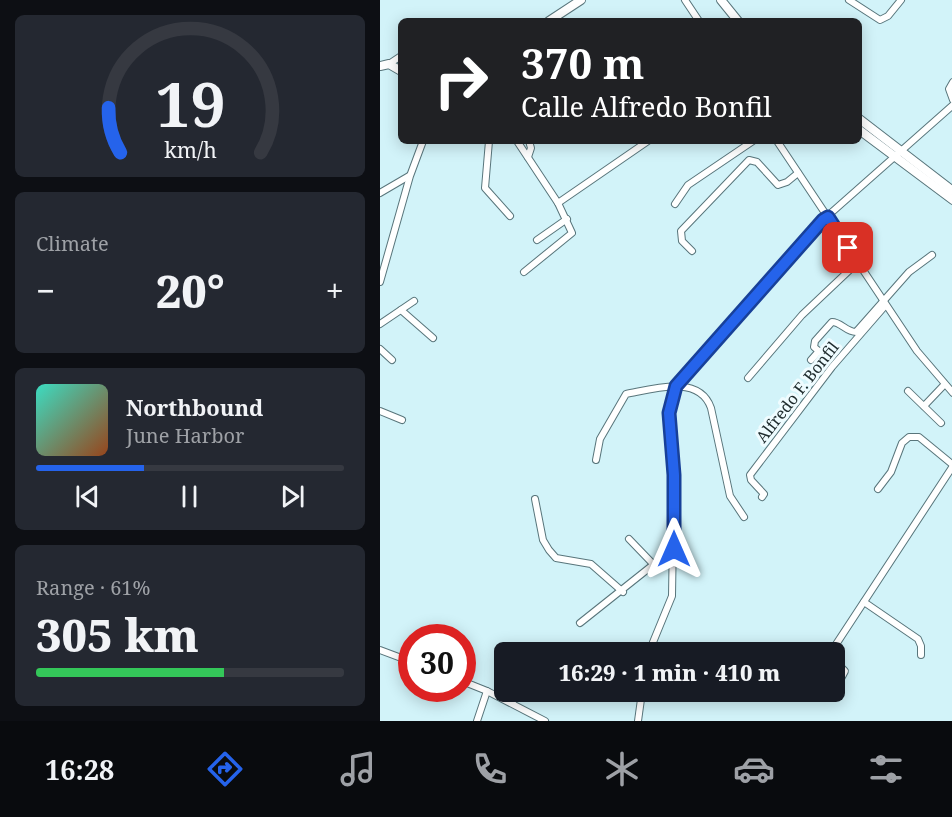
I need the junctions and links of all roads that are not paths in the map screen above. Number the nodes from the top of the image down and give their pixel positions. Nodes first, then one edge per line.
1 (581, 0) edge
2 (686, 0) edge
3 (721, 0) edge
4 (849, 0) edge
5 (901, 0) edge
6 (554, 18) edge
7 (698, 18) edge
8 (736, 18) edge
9 (953, 81) edge
10 (953, 100) edge
11 (953, 105) edge
12 (862, 122) edge
13 (862, 132) edge
14 (422, 144) edge
15 (489, 144) edge
16 (519, 144) edge
17 (530, 144) edge
18 (644, 144) edge
19 (749, 144) edge
20 (779, 144) edge
21 (896, 154) junction
22 (528, 157) junction
23 (798, 173) junction
24 (410, 176) junction
25 (953, 191) edge
26 (380, 193) edge
27 (953, 200) edge
28 (558, 203) junction
29 (675, 204) dead end
30 (510, 216) dead end
31 (828, 217) junction
32 (567, 219) junction
33 (537, 240) dead end
34 (692, 251) dead end
35 (932, 255) dead end
36 (857, 263) junction
37 (524, 272) dead end
38 (380, 282) edge
39 (414, 302) dead end
40 (884, 304) junction
41 (401, 310) junction
42 (380, 324) edge
43 (433, 338) dead end
44 (380, 349) edge
45 (819, 351) junction
46 (828, 359) dead end
47 (392, 360) dead end
48 (811, 360) dead end
49 (748, 378) dead end
50 (944, 385) junction
51 (676, 386) junction
52 (908, 391) dead end
53 (953, 393) edge
54 (924, 406) junction
55 (380, 411) edge
56 (402, 420) dead end
57 (941, 423) dead end
58 (596, 460) dead end
59 (953, 466) edge
60 (878, 489) dead end
61 (762, 497) dead end
62 (535, 499) dead end
63 (744, 517) dead end
64 (629, 539) dead end
65 (674, 549) junction
66 (655, 566) junction
67 (623, 592) junction
68 (864, 602) junction
69 (580, 623) dead end
70 (653, 642) edge
71 (838, 642) edge
72 (380, 650) edge
73 (921, 655) dead end
74 (398, 657) edge
75 (476, 686) edge
76 (488, 691) junction
77 (641, 702) edge
78 (512, 703) joint
79 (477, 721) edge
80 (545, 721) edge
81 (638, 721) edge

1 - 6 main road
2 - 7 street
3 - 8 main road
4 - 5 street
9 - 10 street
11 - 21 street
12 - 21 main road
13 - 21 main road
14 - 24 street
15 - 30 street
16 - 22 street
17 - 22 street
18 - 28 street
19 - 29 street
20 - 23 street
21 - 25 main road
21 - 27 main road
21 - 31 street
22 - 28 street
23 - 31 street
23 - 34 street
24 - 26 street
24 - 38 street
28 - 32 street
31 - 36 street
31 - 51 street
32 - 33 street
32 - 37 street
35 - 40 street
36 - 40 street
36 - 49 street
39 - 41 street
40 - 45 street
40 - 50 street
40 - 61 street, Alfredo F. Bonfil
41 - 42 street
41 - 43 street
44 - 47 street
45 - 46 street
45 - 48 street
50 - 53 street
50 - 54 street
51 - 58 street
51 - 63 street
51 - 65 street
52 - 54 street
54 - 57 street
55 - 56 street
59 - 60 street
59 - 68 street
62 - 67 street
64 - 66 street
65 - 66 street
65 - 70 street
66 - 67 street
67 - 69 street
68 - 71 street
68 - 73 street
72 - 74 street
75 - 76 street
76 - 78 street
76 - 79 street
77 - 81 street
78 - 80 street

